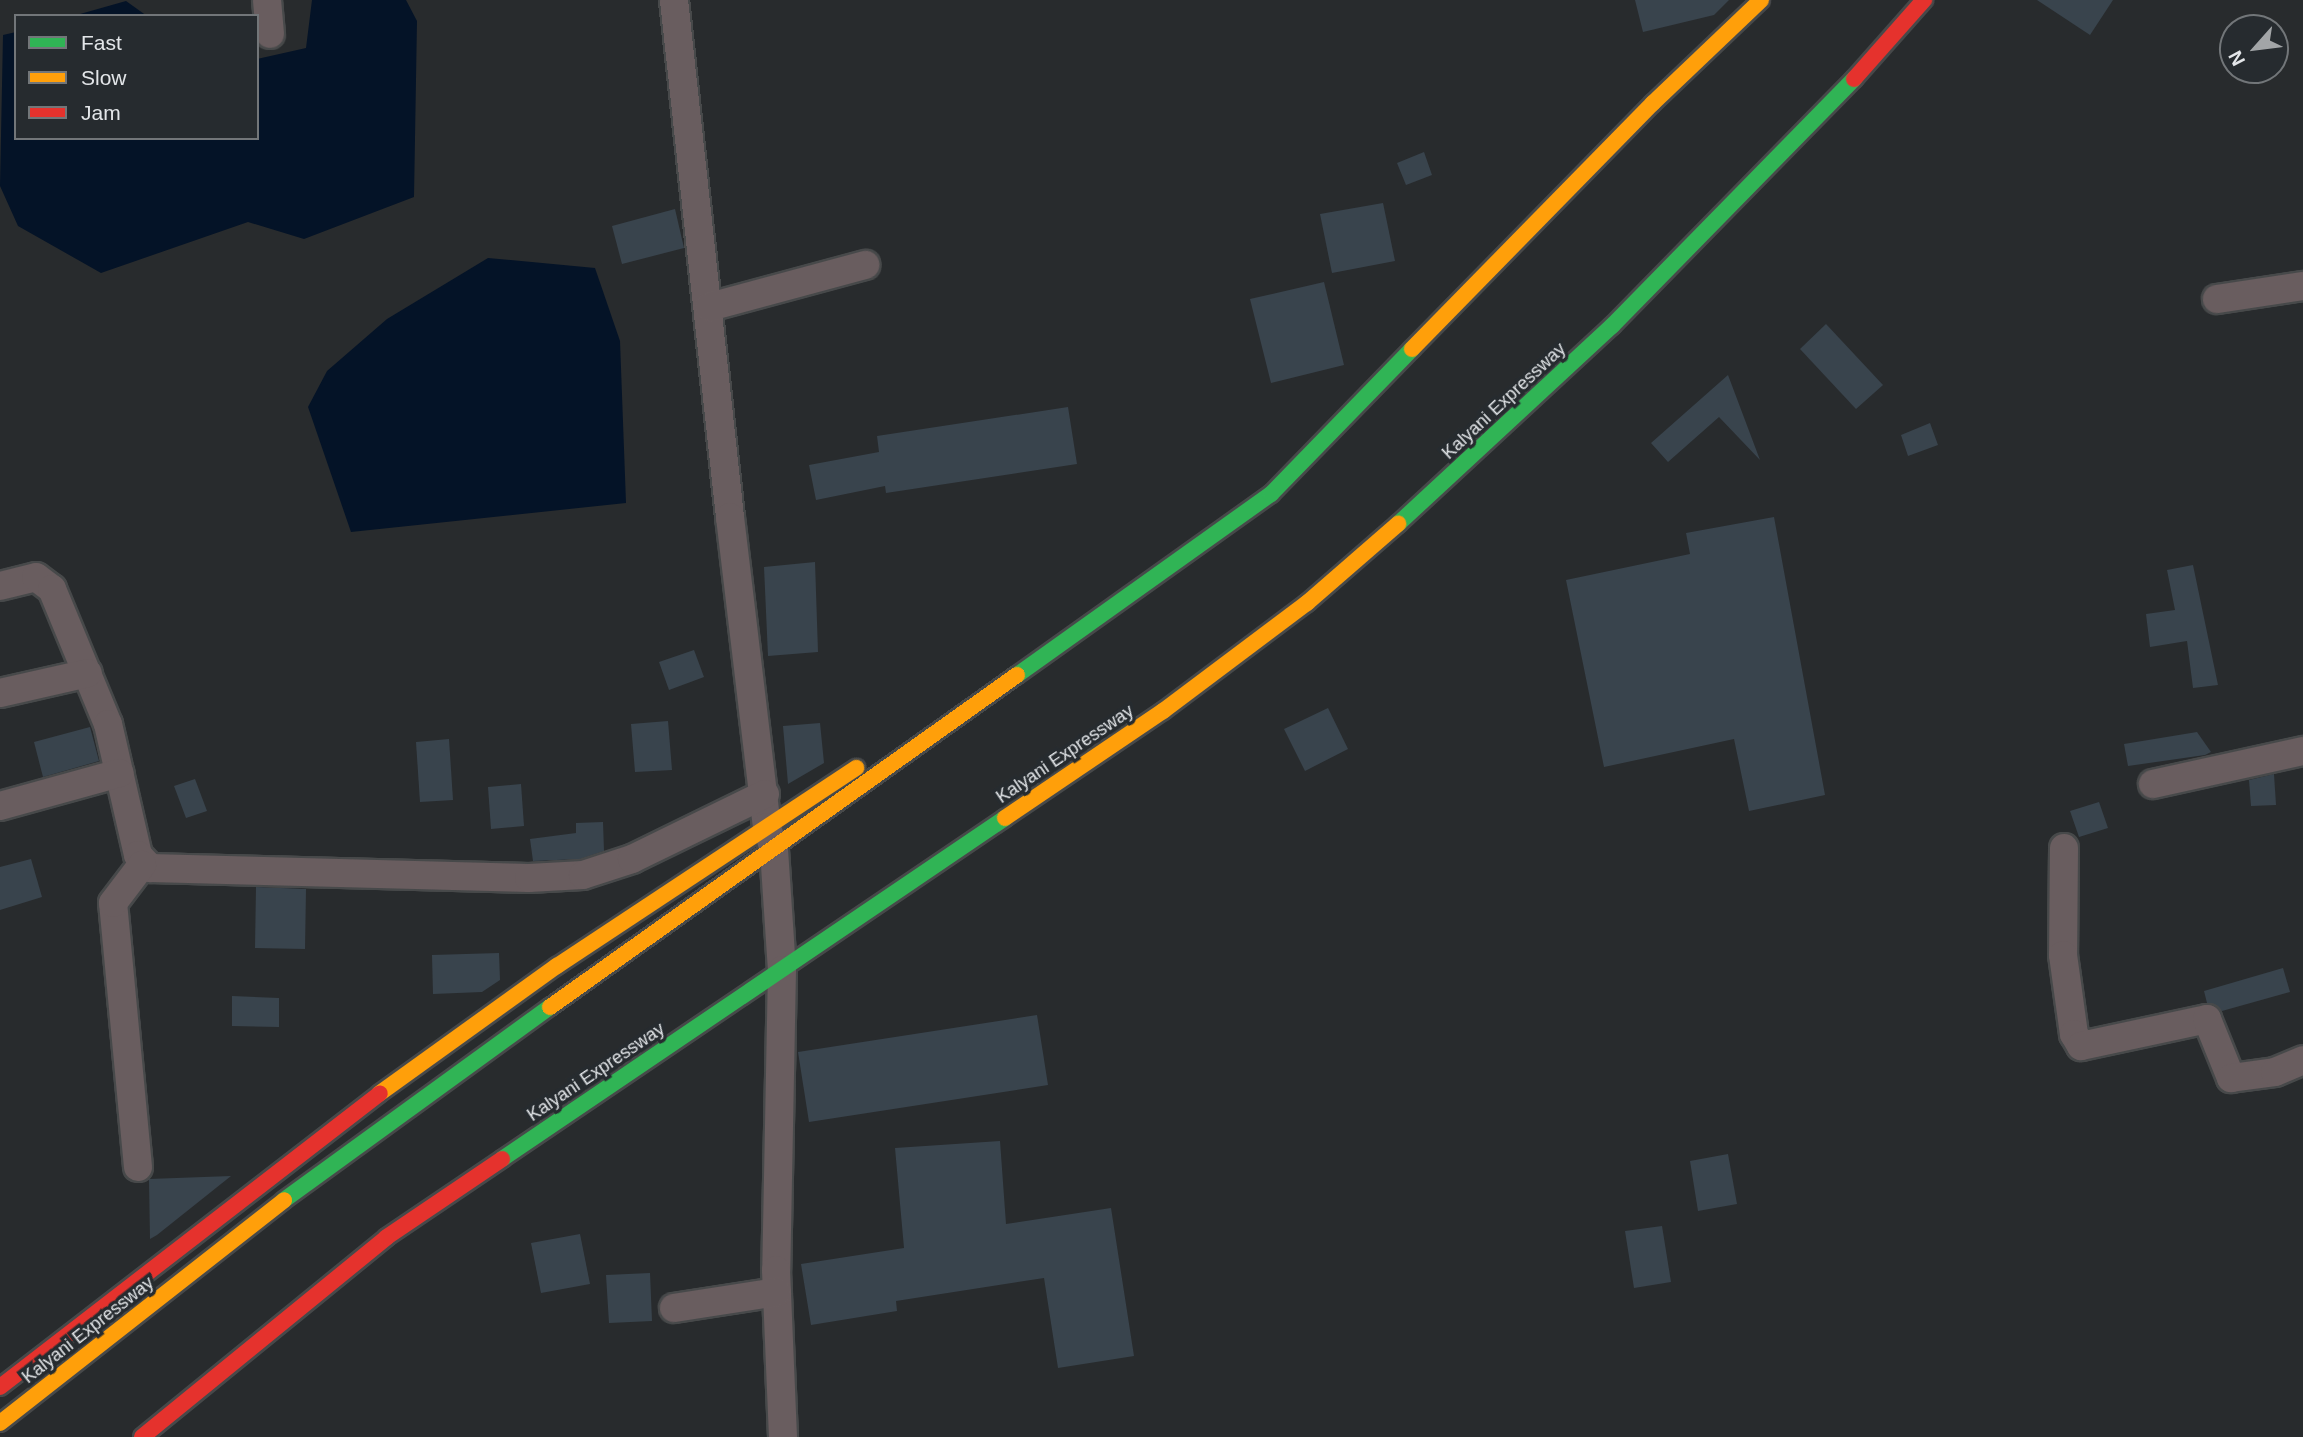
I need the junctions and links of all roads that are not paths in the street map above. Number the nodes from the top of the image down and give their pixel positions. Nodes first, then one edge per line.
1 (267, 0) edge
2 (674, 0) edge
3 (1761, 0) edge
4 (1924, 0) edge
5 (270, 34) dead end
6 (865, 265) dead end
7 (2303, 286) edge
8 (2217, 299) dead end
9 (709, 307) junction
10 (1220, 534) junction
11 (0, 586) edge
12 (88, 673) junction
13 (0, 694) edge
14 (2303, 751) edge
15 (120, 773) junction
16 (2153, 784) dead end
17 (765, 794) junction
18 (0, 806) edge
19 (771, 838) junction
20 (2064, 848) dead end
21 (142, 865) junction
22 (782, 970) junction
23 (2303, 1060) edge
24 (138, 1167) dead end
25 (776, 1292) junction
26 (674, 1308) dead end
27 (0, 1387) edge
28 (0, 1423) edge
29 (142, 1437) edge
30 (783, 1437) edge

1 - 5 street
2 - 9 street
3 - 10 main road, Kalyani Expressway
4 - 22 main road, Kalyani Expressway
6 - 9 street
7 - 8 street
9 - 17 street
10 - 19 main road, Kalyani Expressway
10 - 19 main road
11 - 12 street
12 - 13 street
12 - 15 street
14 - 16 street
15 - 18 street
15 - 21 street
17 - 19 street
17 - 21 street
19 - 22 street
19 - 27 main road
19 - 28 main road, Kalyani Expressway
20 - 23 street
21 - 24 street
22 - 25 street
22 - 29 main road, Kalyani Expressway
25 - 26 street
25 - 30 street

